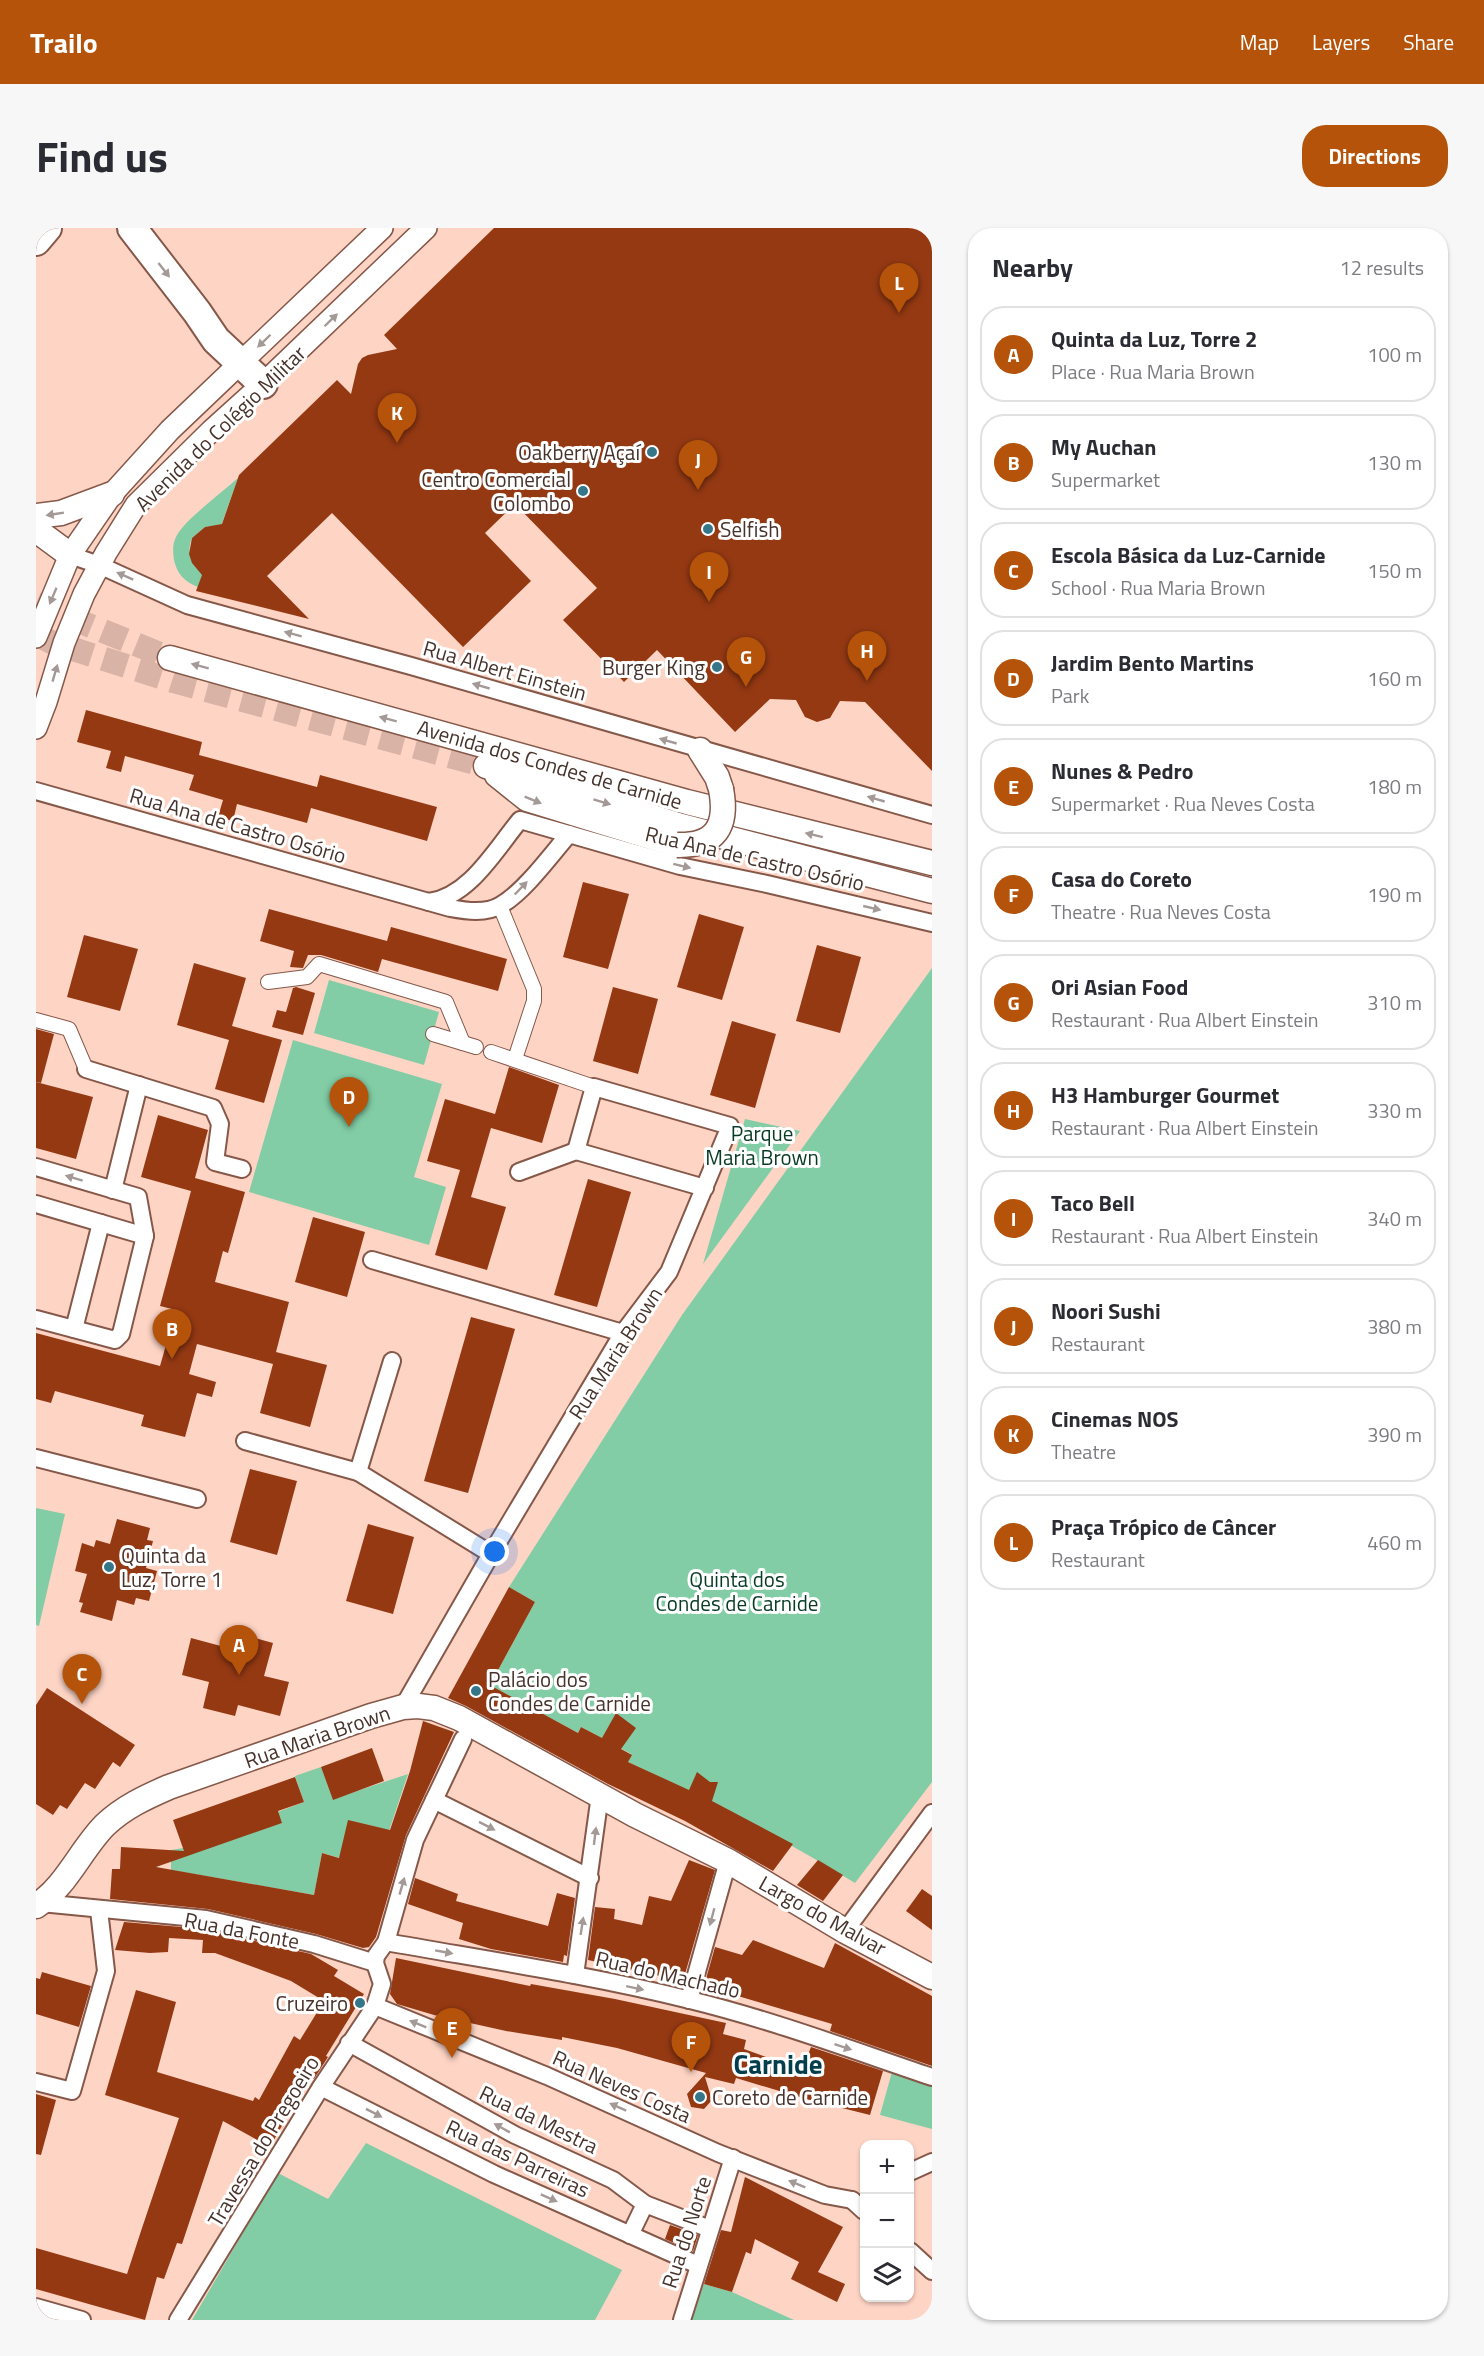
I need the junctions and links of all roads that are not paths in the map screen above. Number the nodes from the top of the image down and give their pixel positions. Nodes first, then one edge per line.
1 (132, 228) edge
2 (382, 228) edge
3 (426, 228) edge
4 (241, 363) junction
5 (263, 384) junction
6 (112, 494) junction
7 (36, 516) edge
8 (36, 530) edge
9 (70, 555) junction
10 (99, 565) junction
11 (36, 637) edge
12 (170, 658) tunnel mouth
13 (36, 728) edge
14 (700, 750) junction
15 (36, 791) edge
16 (932, 815) edge
17 (569, 834) junction
18 (932, 863) edge
19 (932, 891) edge
20 (429, 902) junction
21 (500, 906) junction
22 (932, 923) edge
23 (268, 982) dead end
24 (36, 1020) edge
25 (433, 1034) dead end
26 (491, 1052) dead end
27 (514, 1059) junction
28 (87, 1068) joint
29 (139, 1085) junction
30 (594, 1087) junction
31 (576, 1151) junction
32 (36, 1167) edge
33 (242, 1169) dead end
34 (519, 1172) dead end
35 (705, 1188) junction
36 (113, 1190) junction
37 (36, 1204) edge
38 (101, 1223) junction
39 (145, 1236) junction
40 (372, 1260) dead end
41 (36, 1319) edge
42 (74, 1329) junction
43 (623, 1333) junction
44 (392, 1361) dead end
45 (245, 1441) dead end
46 (36, 1458) edge
47 (358, 1472) junction
48 (197, 1499) dead end
49 (491, 1554) junction
50 (403, 1707) junction
51 (463, 1739) dead end
52 (600, 1794) junction
53 (434, 1800) junction
54 (932, 1814) edge
55 (728, 1861) junction
56 (590, 1878) junction
57 (38, 1905) edge
58 (99, 1910) junction
59 (845, 1930) junction
60 (379, 1954) junction
61 (928, 1973) edge
62 (575, 1975) junction
63 (689, 2000) junction
64 (375, 2006) junction
65 (349, 2043) junction
66 (932, 2077) edge
67 (36, 2082) edge
68 (321, 2087) junction
69 (733, 2158) junction
70 (932, 2162) edge
71 (914, 2170) edge
72 (860, 2201) edge
73 (645, 2205) junction
74 (710, 2229) junction
75 (630, 2235) junction
76 (914, 2255) edge
77 (698, 2265) junction
78 (932, 2271) edge
79 (36, 2307) edge
80 (81, 2320) edge
81 (178, 2320) edge
82 (682, 2320) edge

1 -> 4 highway
2 -> 4 street, Avenida do Colégio Militar
5 -> 3 street, Avenida do Colégio Militar
4 - 5 highway
4 - 6 street, Avenida do Colégio Militar
5 - 10 street, Avenida do Colégio Militar
6 -> 7 main road
6 - 9 street, Avenida do Colégio Militar
8 - 9 main road
9 - 10 street, Rua Albert Einstein
9 -> 11 street, Avenida do Colégio Militar
13 -> 10 street, Avenida do Colégio Militar
14 -> 10 street, Rua Albert Einstein
18 -> 12 main road, Avenida dos Condes de Carnide
16 -> 14 street, Rua Albert Einstein
14 - 19 main road, Avenida dos Condes de Carnide, bridge
15 - 20 street, Rua Ana de Castro Osório
17 - 20 street, Rua Ana de Castro Osório
21 -> 17 street
17 -> 22 street, Rua Ana de Castro Osório
20 - 21 street, Rua Ana de Castro Osório
21 - 27 street
23 - 25 street
24 - 28 street
26 - 27 street
27 - 30 street
28 - 29 street
29 - 33 street
29 - 36 street
30 - 31 street
30 - 35 street, Rua Maria Brown
31 - 34 street
31 - 35 street
36 -> 32 street
35 - 43 street, Rua Maria Brown
36 - 39 street
37 - 38 street
38 - 39 street
38 - 42 street
39 - 42 street
40 - 43 street
41 - 42 street
43 - 49 street, Rua Maria Brown
44 - 47 street
45 - 47 street
46 - 48 street
47 - 49 street
49 - 50 street, Rua Maria Brown
50 - 52 main road, Largo do Malvar
50 - 57 main road, Rua Maria Brown
51 - 53 street
52 - 55 main road, Largo do Malvar
56 -> 52 street
53 -> 56 street
60 -> 53 street
54 - 59 street
55 - 59 main road, Largo do Malvar
55 -> 63 street
62 -> 56 street
57 - 58 street, Rua da Fonte
58 - 60 street, Rua da Fonte
58 - 67 street
59 - 61 main road, Largo do Malvar
60 -> 62 street, Rua do Machado
60 - 64 street, Travessa do Pregoeiro
62 -> 63 street, Rua do Machado
63 -> 66 street, Rua do Machado
64 - 65 street, Travessa do Pregoeiro
69 -> 64 street, Rua Neves Costa
65 - 68 street, Travessa do Pregoeiro
73 -> 65 street, Rua da Mestra
68 -> 75 street, Rua das Parreiras
68 - 81 street, Travessa do Pregoeiro
72 -> 69 street, Rua Neves Costa
69 - 74 street, Rua do Norte
70 - 71 street
73 - 74 street, Rua da Mestra
73 - 75 street
74 - 77 street, Rua do Norte
75 - 77 street, Rua das Parreiras
76 - 78 street
77 - 82 street, Rua do Norte
79 - 80 street

